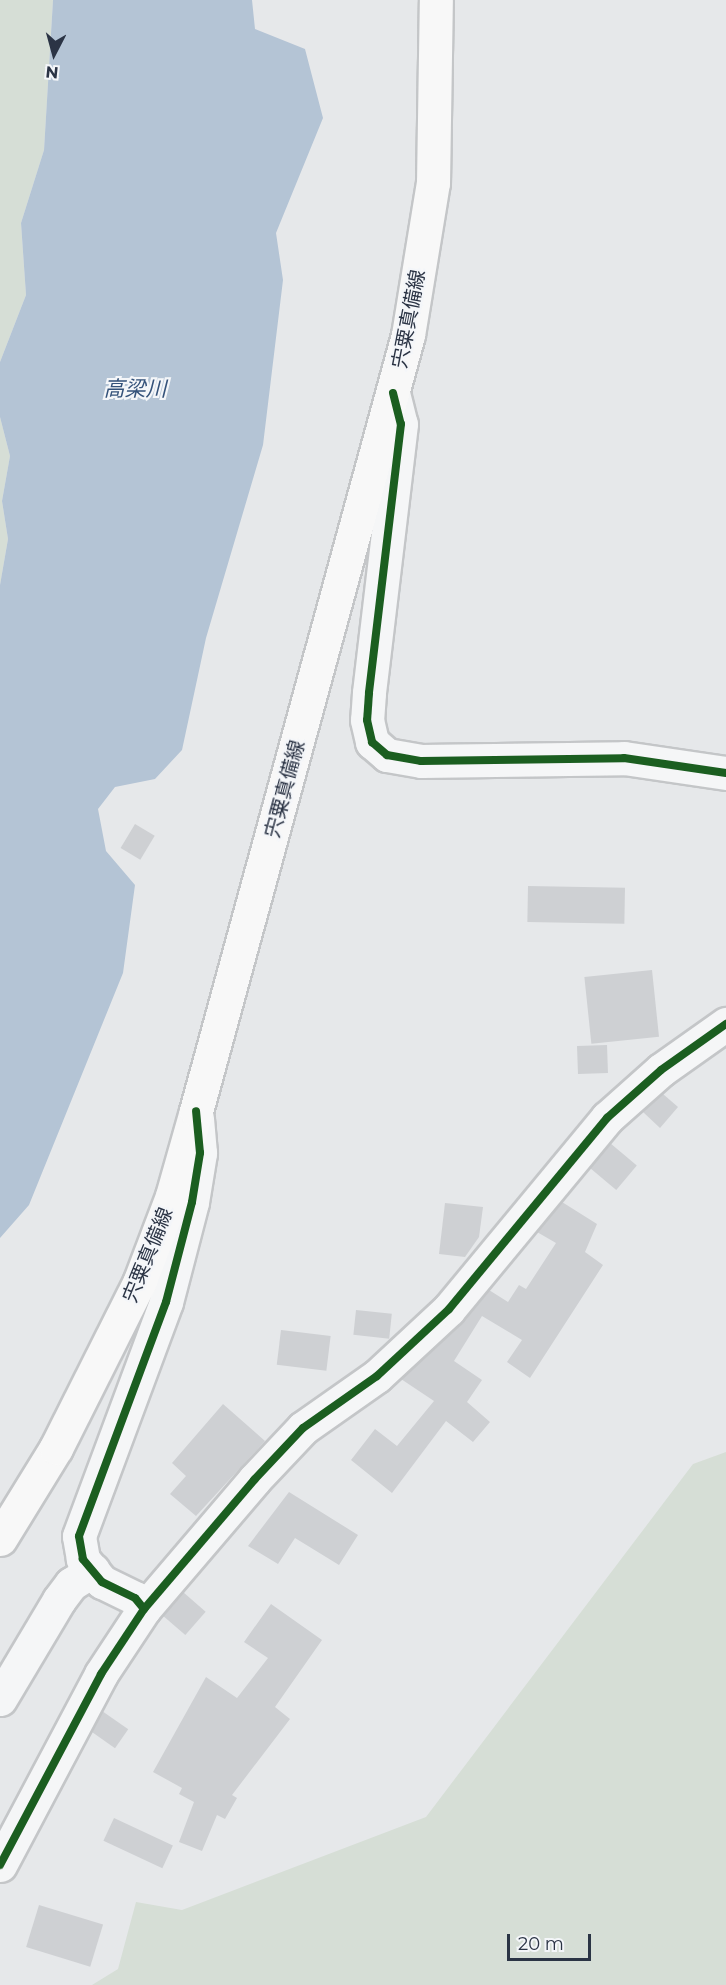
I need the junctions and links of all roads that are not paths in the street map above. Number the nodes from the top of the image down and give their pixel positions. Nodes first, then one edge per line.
1 (440, 7) edge
2 (393, 393) junction
3 (726, 773) edge
4 (726, 1024) edge
5 (196, 1111) junction
6 (0, 1539) edge
7 (93, 1570) junction
8 (144, 1609) junction
9 (0, 1699) edge
10 (0, 1865) edge

1 - 2 main road, 宍粟真備線
2 - 3 street
2 - 5 main road, 宍粟真備線
4 - 8 street
5 - 6 main road, 宍粟真備線
5 - 7 street
7 - 8 street
7 - 9 street
8 - 10 street

